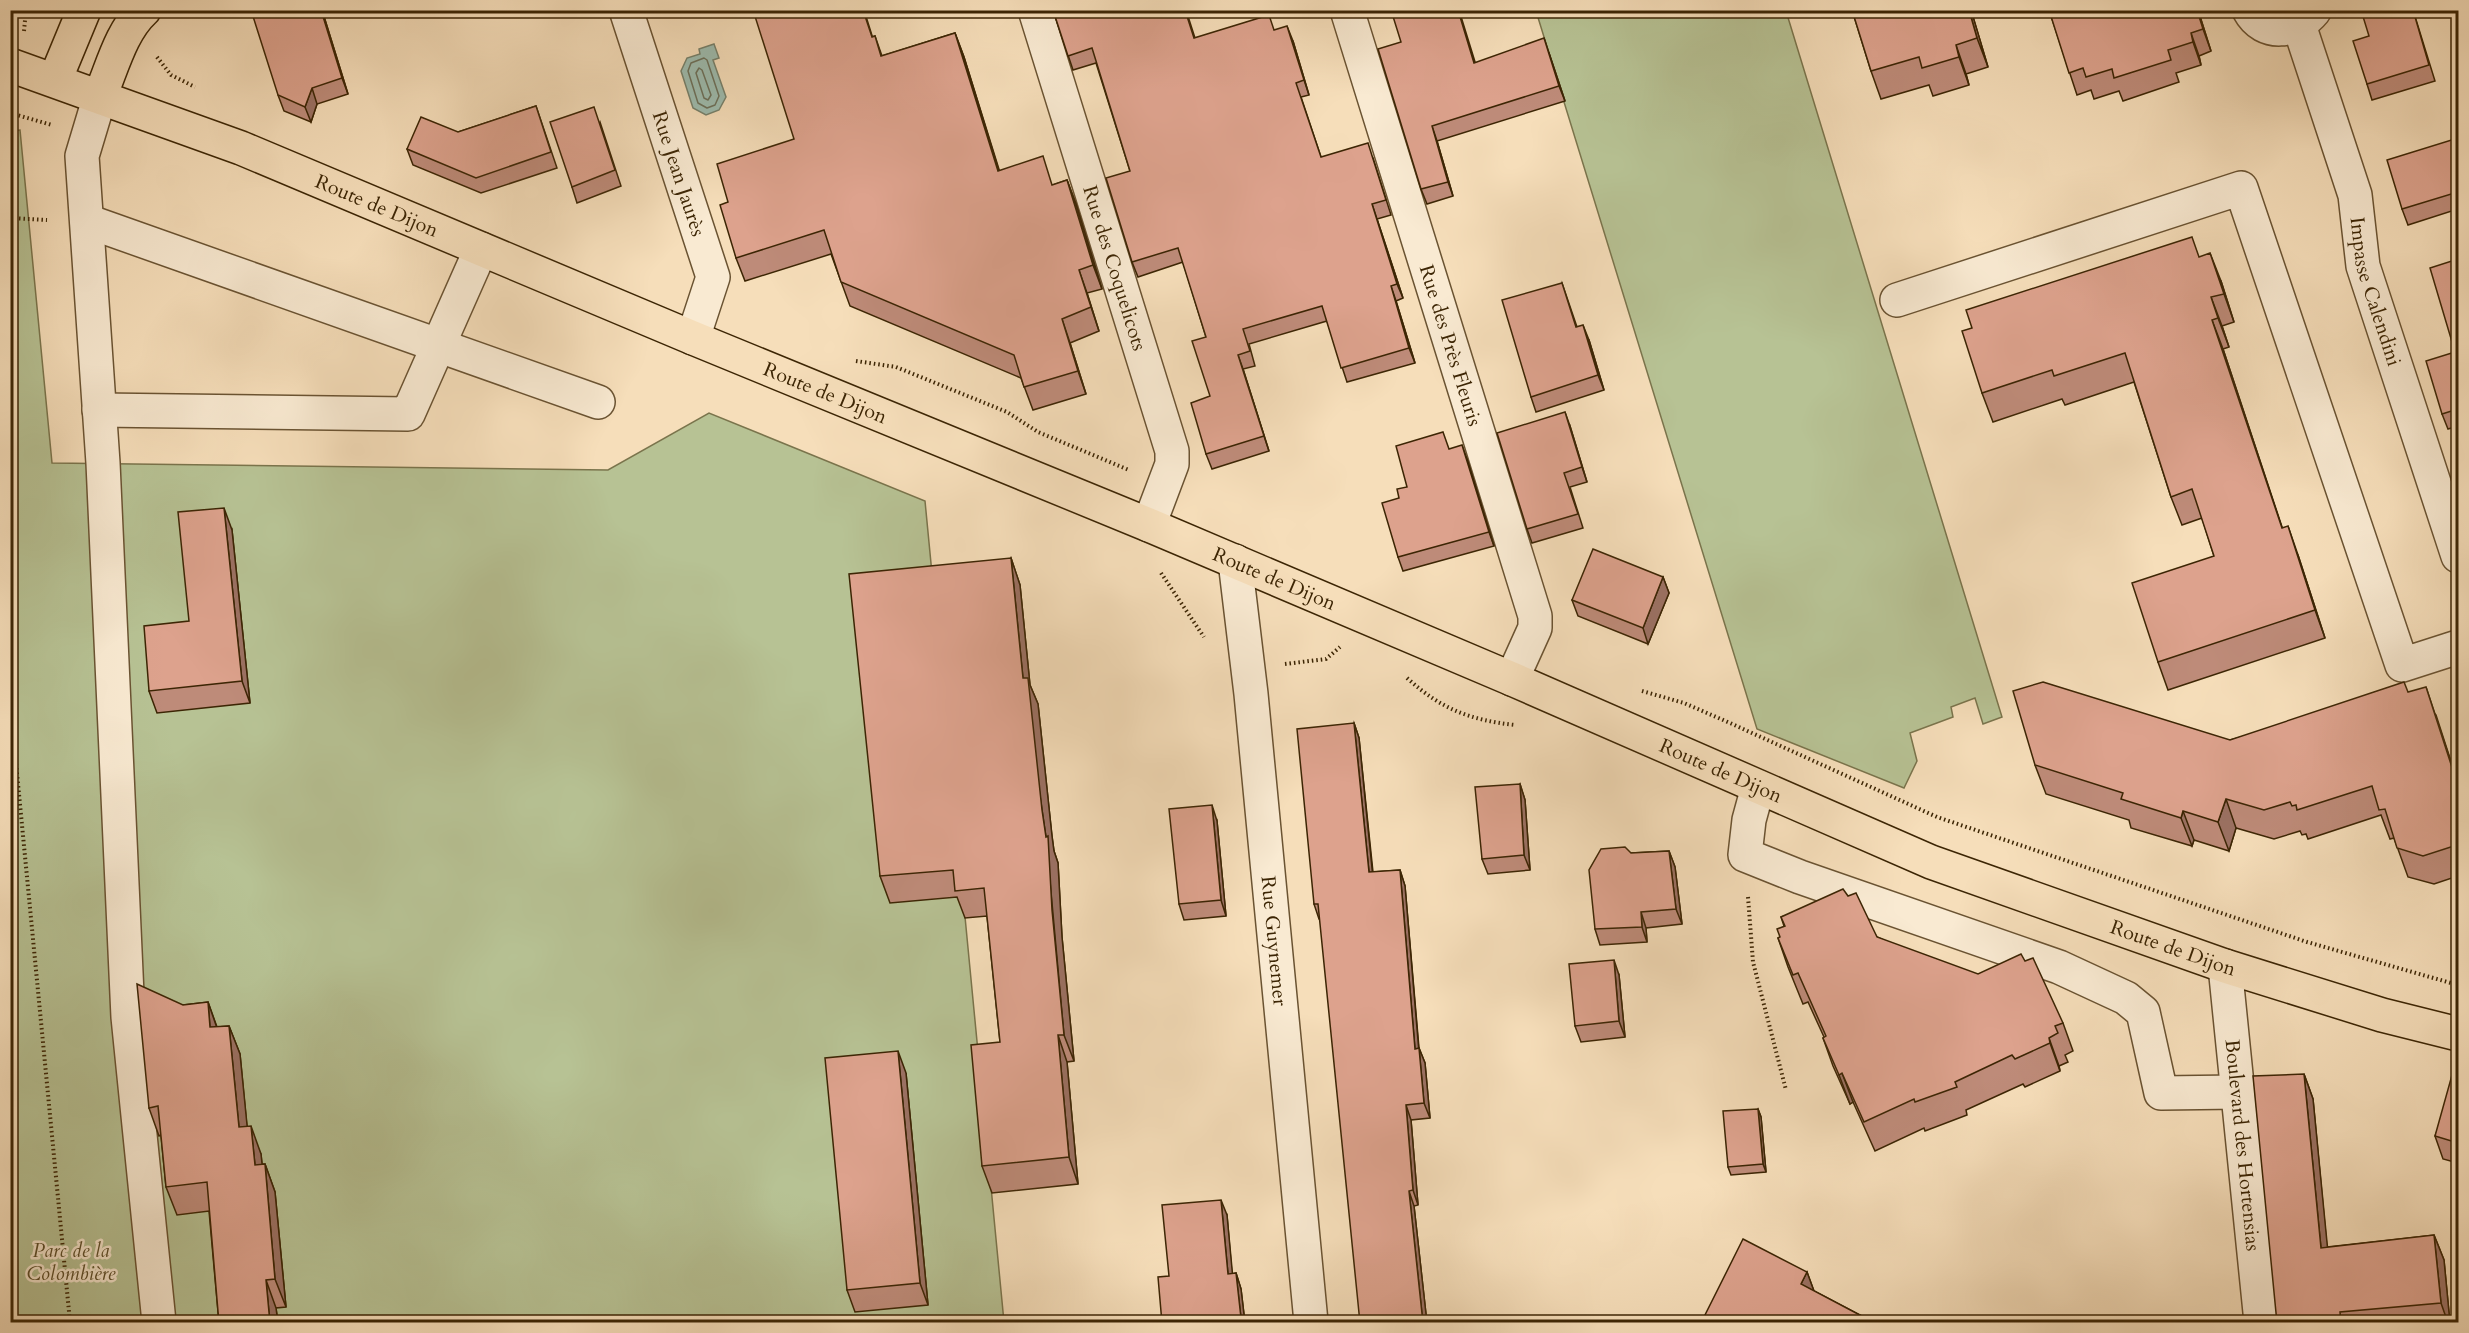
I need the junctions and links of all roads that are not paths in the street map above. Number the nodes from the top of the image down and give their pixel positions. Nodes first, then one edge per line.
1 (84, 10) edge
2 (144, 10) edge
3 (626, 10) edge
4 (1035, 10) edge
5 (1347, 10) edge
6 (2249, 10) edge
7 (2307, 18) edge
8 (10, 65) edge
9 (55, 80) junction
10 (100, 96) junction
11 (87, 221) junction
12 (481, 249) junction
13 (1897, 300) dead end
14 (693, 338) junction
15 (438, 345) junction
16 (598, 402) dead end
17 (99, 410) junction
18 (1149, 525) junction
19 (2458, 556) edge
20 (1235, 561) junction
21 (2458, 647) edge
22 (1512, 679) junction
23 (1758, 787) junction
24 (2225, 966) junction
25 (2458, 1034) edge
26 (2238, 1092) junction
27 (159, 1323) edge
28 (1311, 1323) edge
29 (2261, 1323) edge

1 - 9 main road
2 - 10 main road
3 - 14 street, Rue Jean Jaurès
4 - 18 street, Rue des Coquelicots
5 - 22 street, Rue des Près Fleuris
6 - 7 street, Impasse Calendini
7 - 19 street, Impasse Calendini
8 - 9 main road, Route de Dijon
9 - 10 main road, Route de Dijon
10 - 11 street
10 - 12 main road, Route de Dijon
11 - 15 street
11 - 17 street
12 - 14 main road, Route de Dijon
12 - 15 street
13 - 21 street
14 - 18 main road, Route de Dijon
15 - 16 street
15 - 17 street
17 - 27 street
18 - 20 main road, Route de Dijon
20 - 22 main road, Route de Dijon
20 - 28 street, Rue Guynemer
22 - 23 main road, Route de Dijon
23 - 24 main road, Route de Dijon
23 - 26 street
24 - 25 main road, Route de Dijon
24 - 26 street, Boulevard des Hortensias
26 - 29 street, Boulevard des Hortensias

